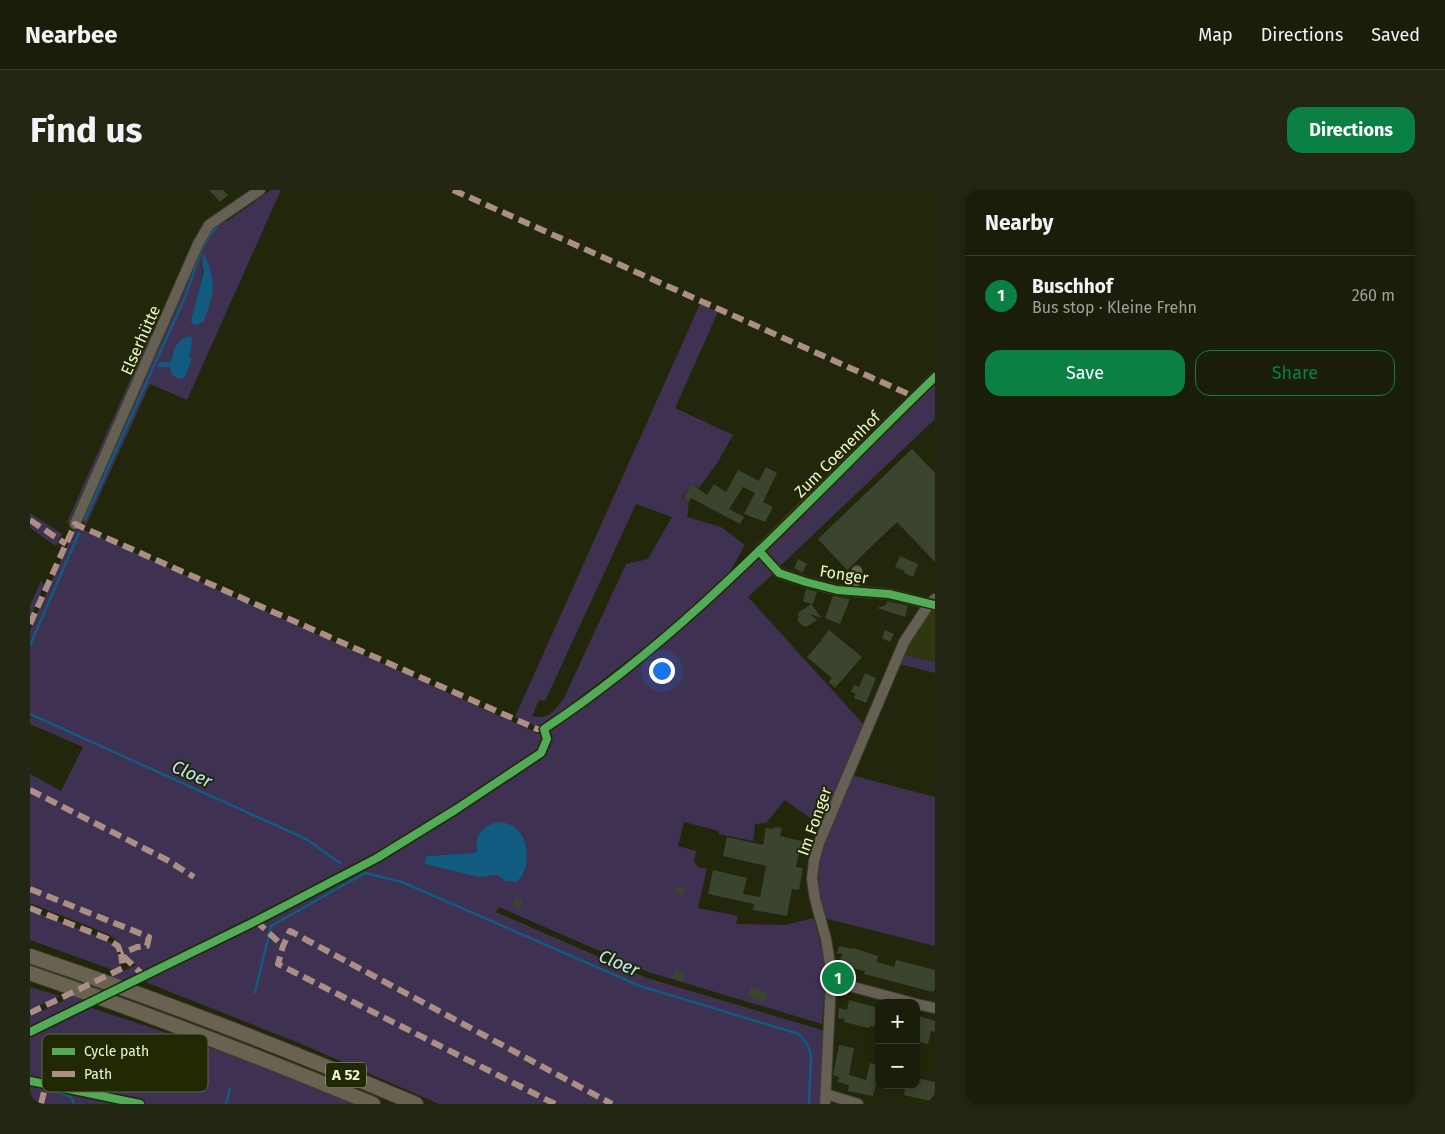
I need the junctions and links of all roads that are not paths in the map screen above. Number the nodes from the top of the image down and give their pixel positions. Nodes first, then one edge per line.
1 (260, 190) edge
2 (935, 377) edge
3 (75, 524) dead end
4 (759, 551) joint
5 (857, 571) dead end
6 (852, 591) junction
7 (933, 602) edge
8 (30, 946) edge
9 (30, 956) edge
10 (79, 972) junction
11 (30, 973) edge
12 (30, 980) edge
13 (831, 981) junction
14 (65, 985) junction
15 (900, 999) edge
16 (920, 1004) edge
17 (935, 1008) edge
18 (199, 1034) edge
19 (208, 1038) edge
20 (826, 1099) edge
21 (373, 1104) edge
22 (416, 1104) edge
23 (858, 1104) edge

1 - 3 street, Elserhütte
2 - 4 street, Zum Coenenhof
4 - 6 street, Fonger
5 - 6 street
6 - 7 street, Fonger
7 - 13 street, Im Fonger
8 - 10 highway
9 - 10 highway, A 52
10 - 22 highway, A 52
11 - 14 highway, A 52
12 - 14 highway
13 - 15 street
13 - 20 street, Im Fonger
14 - 18 highway, A 52
16 - 17 street
19 - 21 highway, A 52
20 - 23 street

